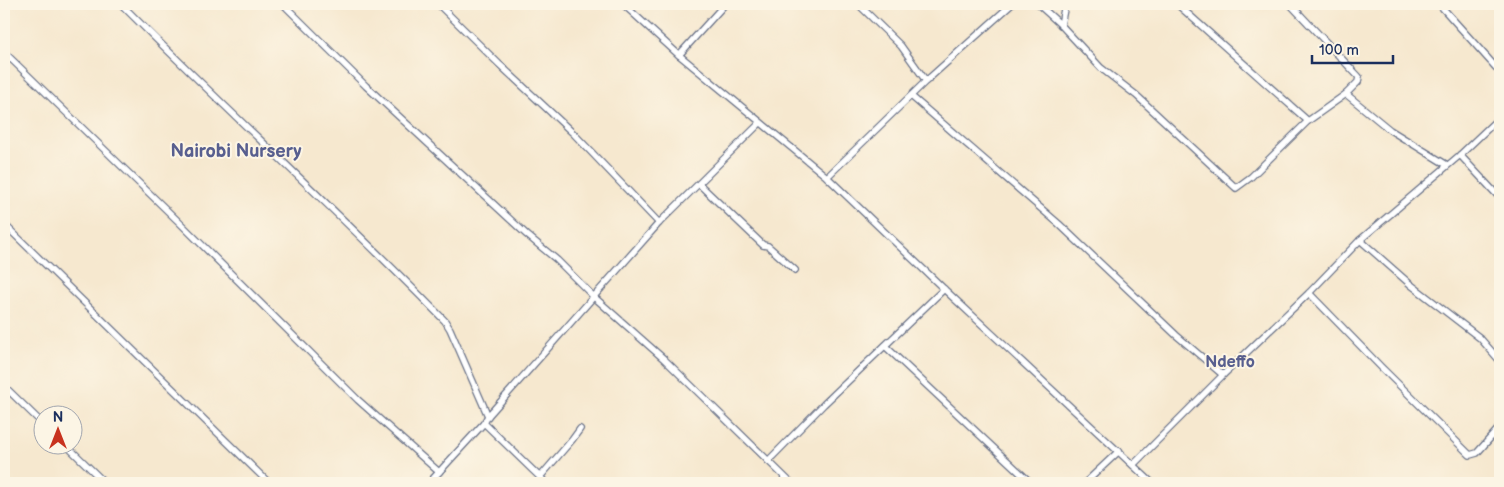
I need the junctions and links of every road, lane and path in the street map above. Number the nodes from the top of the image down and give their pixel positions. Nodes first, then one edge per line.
1 (121, 4) edge
2 (283, 4) edge
3 (438, 4) edge
4 (623, 4) edge
5 (725, 4) edge
6 (858, 4) edge
7 (1012, 4) edge
8 (1038, 4) edge
9 (1065, 4) edge
10 (1177, 4) edge
11 (1290, 4) edge
12 (1439, 4) edge
13 (1061, 25) junction
14 (4, 52) edge
15 (679, 56) junction
16 (1500, 72) edge
17 (926, 81) junction
18 (1346, 94) junction
19 (911, 96) junction
20 (1500, 117) edge
21 (1308, 120) junction
22 (760, 123) junction
23 (1460, 155) junction
24 (1447, 165) junction
25 (827, 177) junction
26 (699, 184) junction
27 (1500, 198) edge
28 (659, 223) junction
29 (4, 224) edge
30 (1360, 240) junction
31 (795, 270) dead end
32 (944, 290) junction
33 (1310, 292) junction
34 (594, 297) junction
35 (885, 346) junction
36 (1500, 361) edge
37 (1223, 375) junction
38 (4, 386) edge
39 (32, 413) edge
40 (488, 416) junction
41 (484, 423) junction
42 (580, 429) dead end
43 (1500, 429) edge
44 (1119, 451) junction
45 (75, 454) edge
46 (768, 461) junction
47 (1133, 465) junction
48 (439, 472) junction
49 (540, 477) junction
50 (105, 483) edge
51 (269, 483) edge
52 (429, 483) edge
53 (546, 483) edge
54 (791, 483) edge
55 (1031, 483) edge
56 (1085, 483) edge
57 (1152, 483) edge

1 - 40 street
2 - 34 street
3 - 28 street
4 - 15 street
5 - 15 street
6 - 17 street
7 - 17 street
8 - 13 street
9 - 13 street
10 - 21 street
11 - 18 street
12 - 16 street
13 - 21 street
14 - 48 street
15 - 22 street
17 - 19 street
18 - 21 street
18 - 24 street
19 - 25 street
19 - 37 street
20 - 23 street
22 - 25 street
22 - 26 street
23 - 24 street
23 - 27 street
24 - 30 street
25 - 32 street
26 - 28 street
26 - 31 street
28 - 34 street
29 - 51 street
30 - 33 street
30 - 36 street
32 - 35 street
32 - 44 street
33 - 37 street
33 - 43 street
34 - 40 street
34 - 46 street
35 - 46 street
35 - 55 street
37 - 47 street
38 - 39 street
40 - 41 street
41 - 48 street
41 - 49 street
42 - 49 street
44 - 47 street
44 - 56 street
45 - 50 street
46 - 54 street
47 - 57 street
48 - 52 street
49 - 53 street

